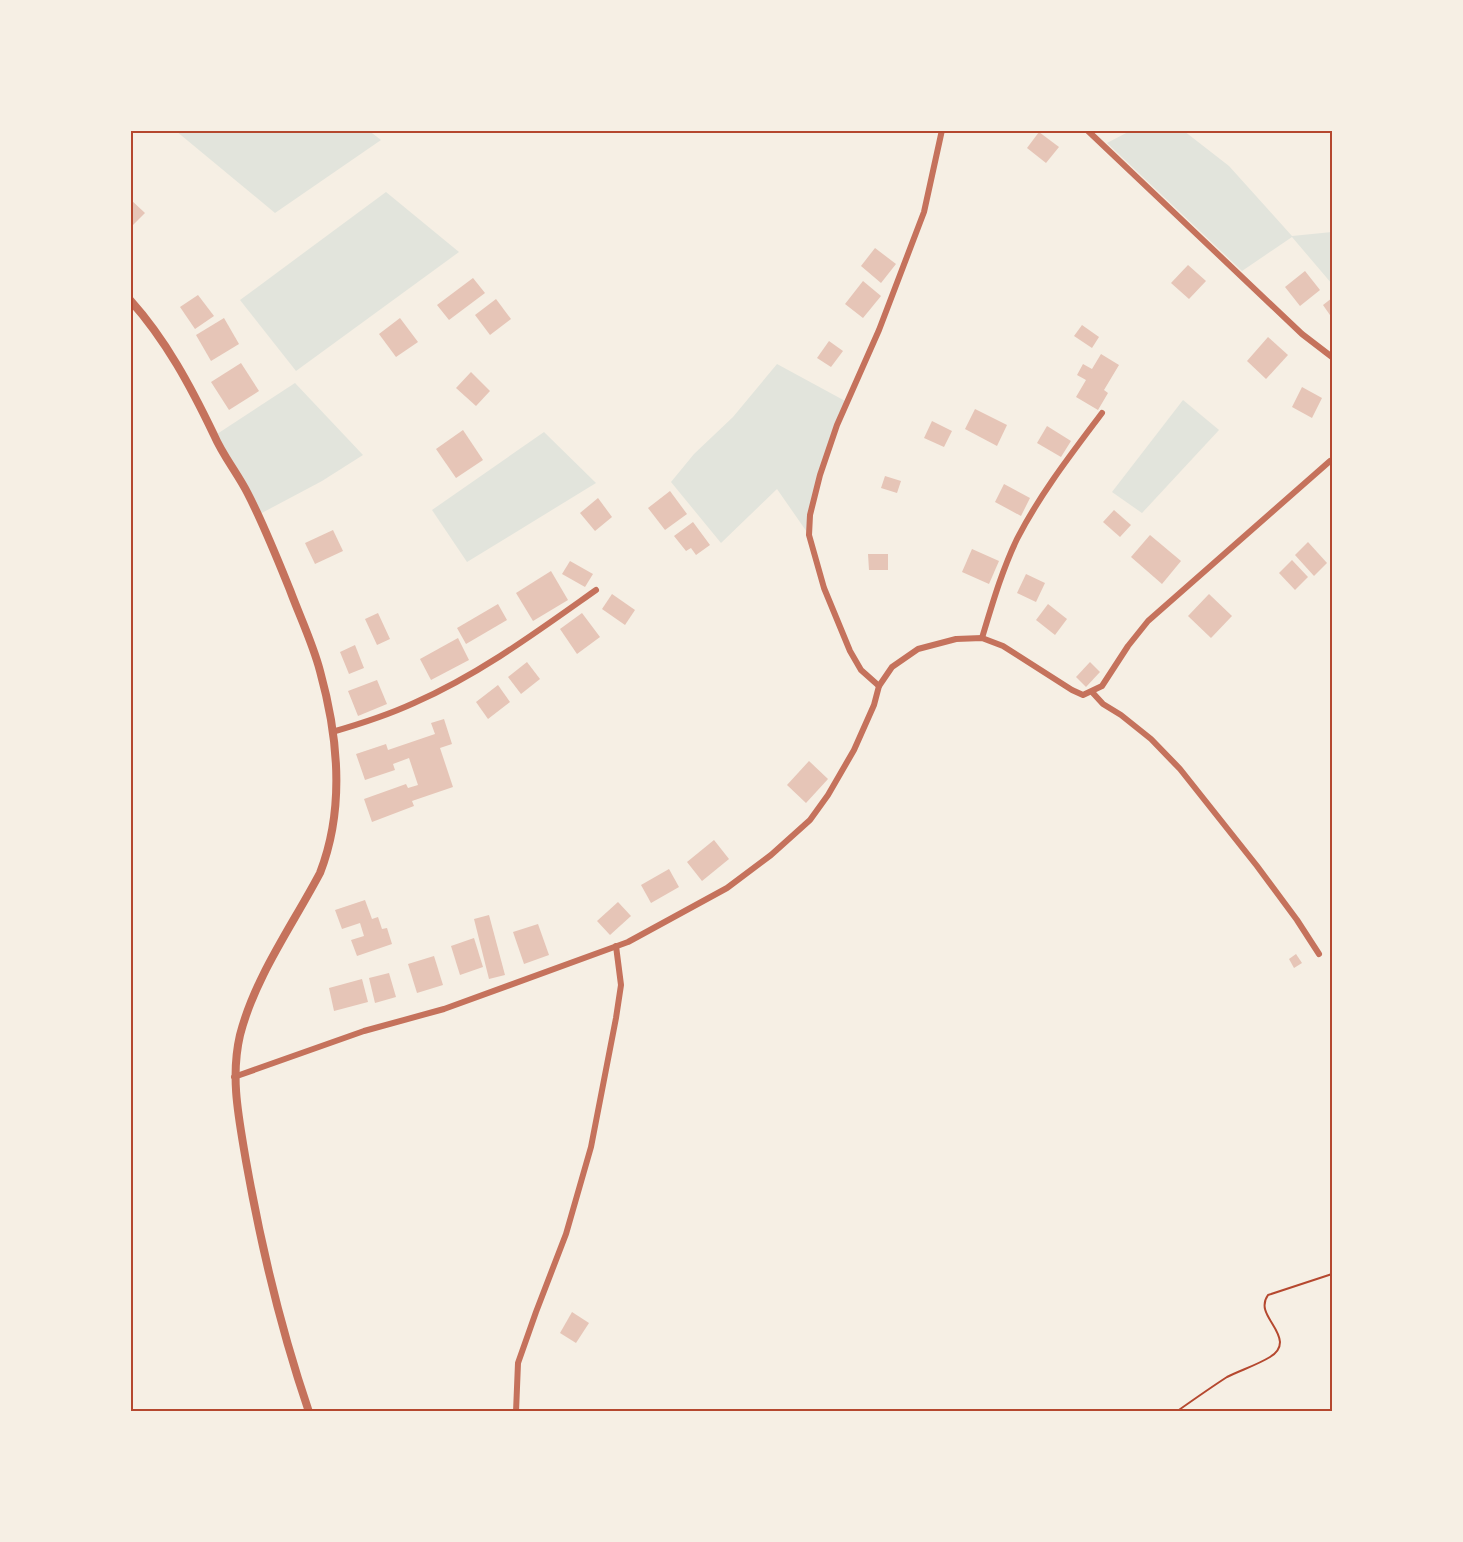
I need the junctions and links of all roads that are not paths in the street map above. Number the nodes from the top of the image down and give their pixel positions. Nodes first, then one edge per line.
1 (942, 130) edge
2 (1087, 130) edge
3 (130, 300) edge
4 (1332, 357) edge
5 (1102, 413) dead end
6 (1330, 461) dead end
7 (596, 590) dead end
8 (982, 638) junction
9 (879, 686) junction
10 (1092, 692) junction
11 (332, 732) junction
12 (616, 946) junction
13 (1318, 954) dead end
14 (234, 1077) junction
15 (309, 1412) edge
16 (516, 1412) edge

1 - 9 street
2 - 4 street
3 - 11 street
5 - 8 street
6 - 10 street
7 - 11 street
8 - 9 street
8 - 10 street
9 - 12 street
10 - 13 street
11 - 14 street
12 - 14 street
12 - 16 street
14 - 15 street

